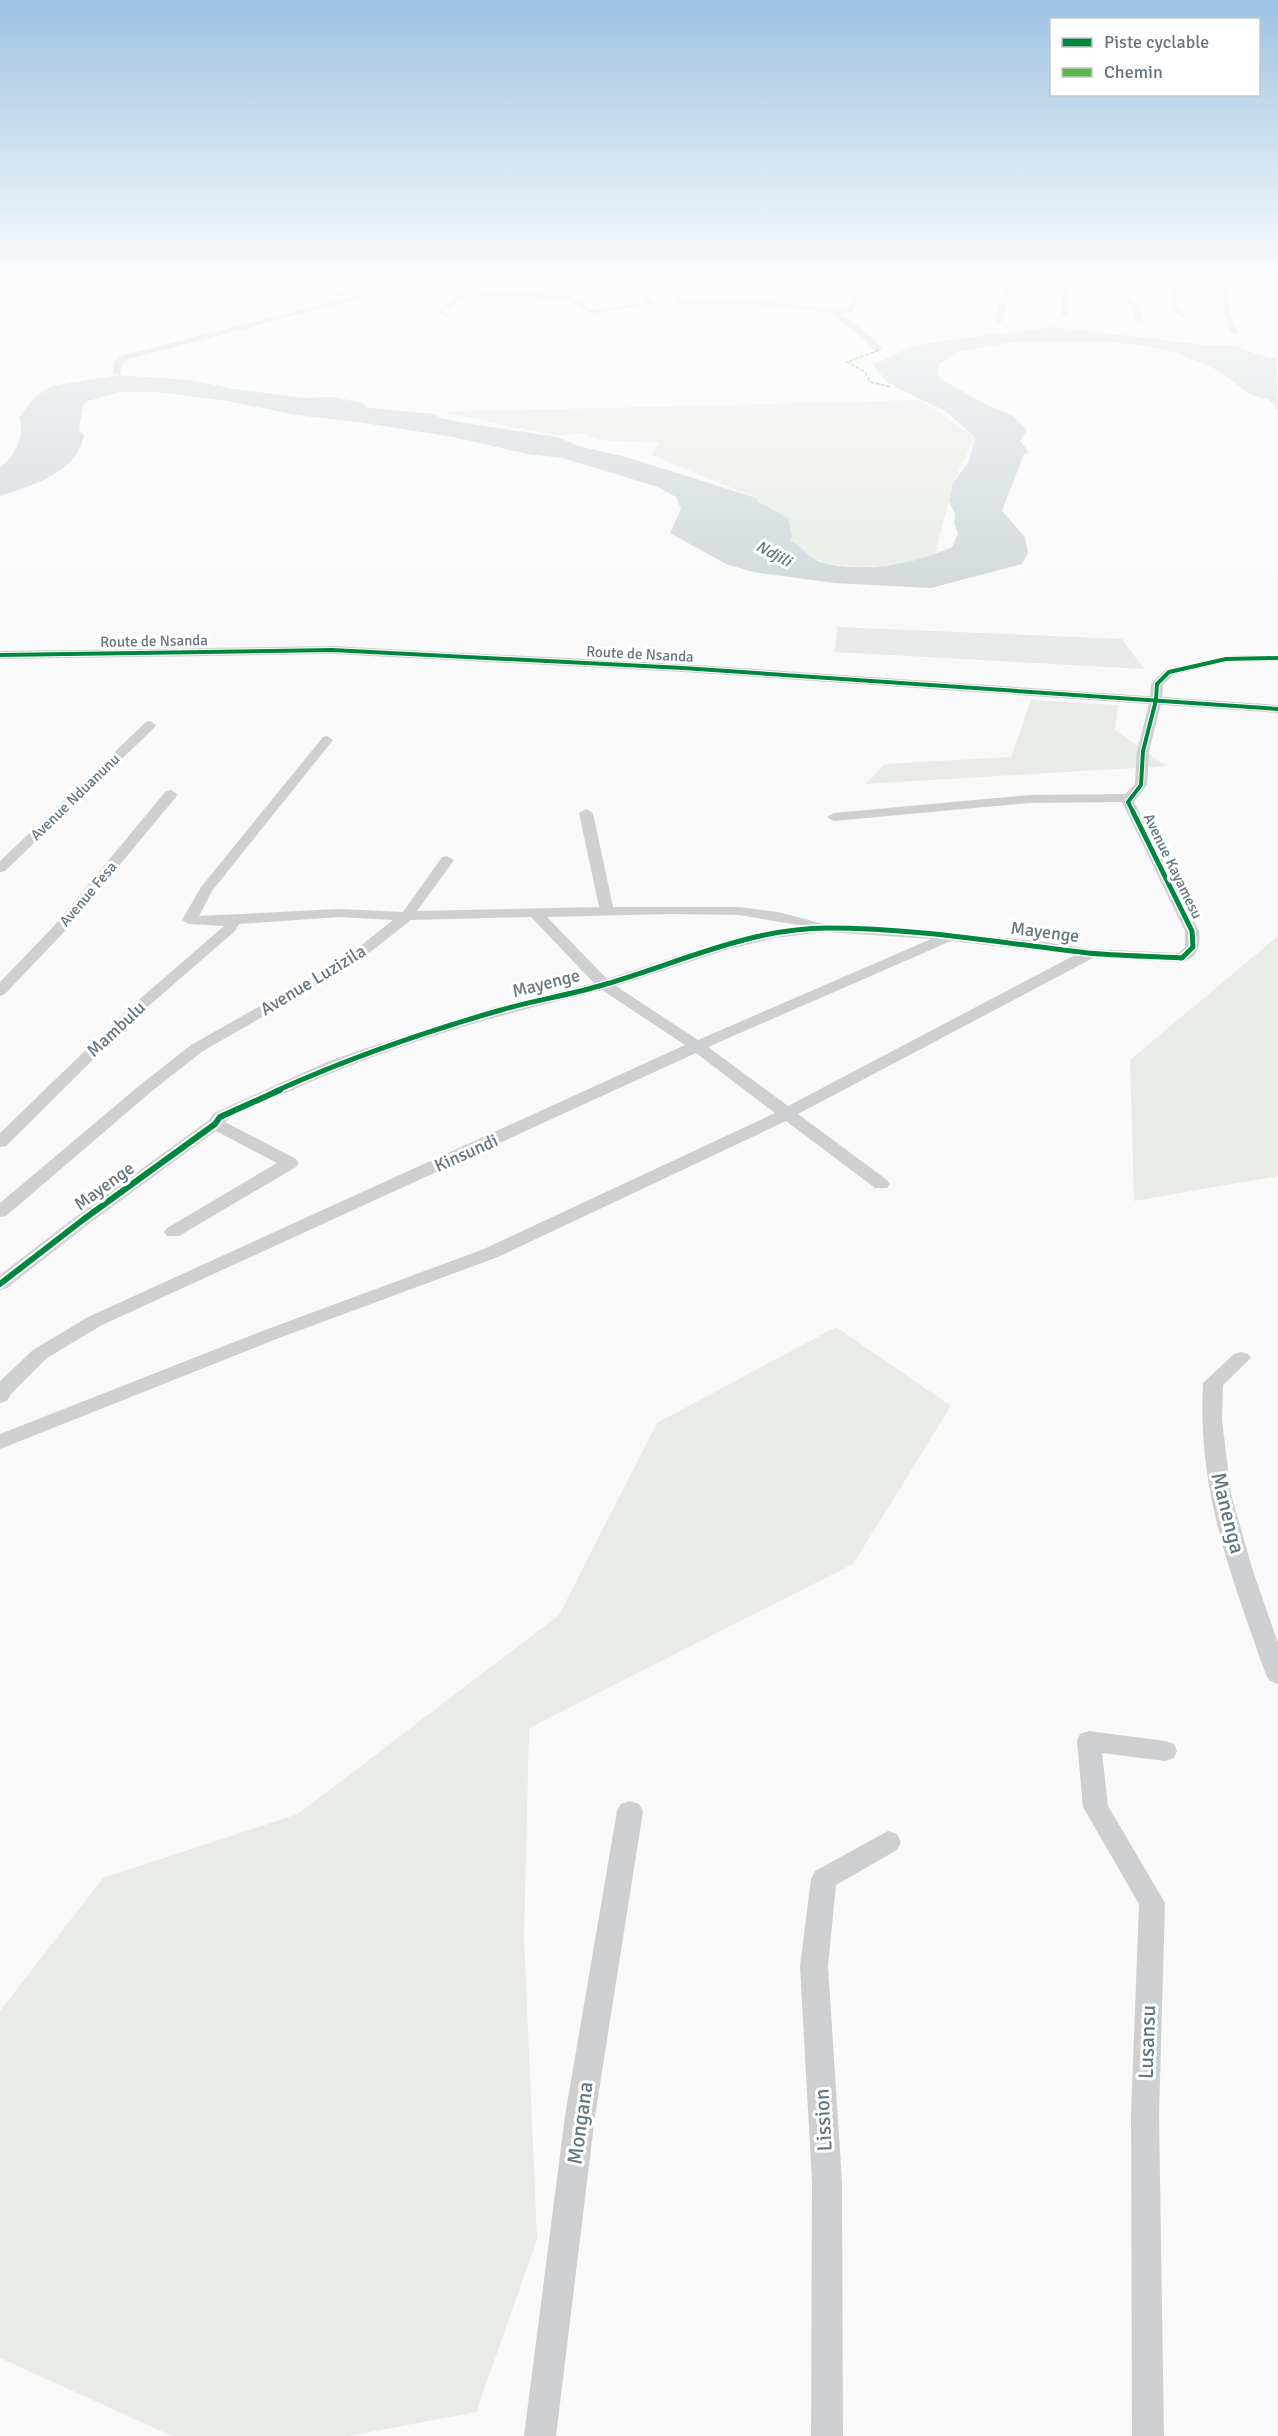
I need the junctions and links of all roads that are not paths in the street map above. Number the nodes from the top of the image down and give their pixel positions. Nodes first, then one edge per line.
1 (0, 655) edge
2 (1278, 658) edge
3 (1156, 700) junction
4 (1278, 709) edge
5 (150, 726) dead end
6 (327, 740) dead end
7 (171, 794) dead end
8 (1129, 798) junction
9 (586, 813) dead end
10 (834, 817) dead end
11 (447, 860) dead end
12 (0, 868) edge
13 (534, 912) junction
14 (607, 912) junction
15 (407, 916) junction
16 (234, 920) junction
17 (825, 928) junction
18 (951, 937) junction
19 (1090, 953) junction
20 (1166, 959) joint
21 (604, 985) junction
22 (0, 991) edge
23 (697, 1046) junction
24 (786, 1114) junction
25 (215, 1124) junction
26 (0, 1142) edge
27 (881, 1184) dead end
28 (0, 1212) edge
29 (173, 1232) dead end
30 (0, 1284) edge
31 (1241, 1358) dead end
32 (0, 1396) edge
33 (0, 1442) edge
34 (1278, 1675) edge
35 (1165, 1752) dead end
36 (630, 1811) dead end
37 (888, 1842) dead end
38 (540, 2436) edge
39 (827, 2436) edge
40 (1148, 2436) edge

1 - 3 street, Route de Nsanda
2 - 3 street, Avenue Kayamesu
3 - 4 street, Route de Nsanda
3 - 8 street, Avenue Kayamesu
5 - 12 street, Avenue Nduanunu
6 - 16 street
7 - 22 street, Avenue Fesa
8 - 10 street
8 - 20 street, Avenue Kayamesu
9 - 14 street
11 - 15 street
13 - 14 street
13 - 15 street
13 - 21 street
14 - 17 street
15 - 16 street
15 - 28 street, Avenue Luzizila
16 - 26 street, Mambulu
17 - 18 street, Mayenge
17 - 21 street, Mayenge
18 - 19 street, Mayenge
18 - 23 street, Kinsundi
19 - 20 street, Mayenge
19 - 24 street
21 - 23 street
21 - 25 street, Mayenge
23 - 24 street
23 - 32 street, Kinsundi
24 - 27 street
24 - 33 street
25 - 29 street
25 - 30 street, Mayenge
31 - 34 street, Manenga
35 - 40 street, Lusansu
36 - 38 street, Mongana
37 - 39 street, Lission

